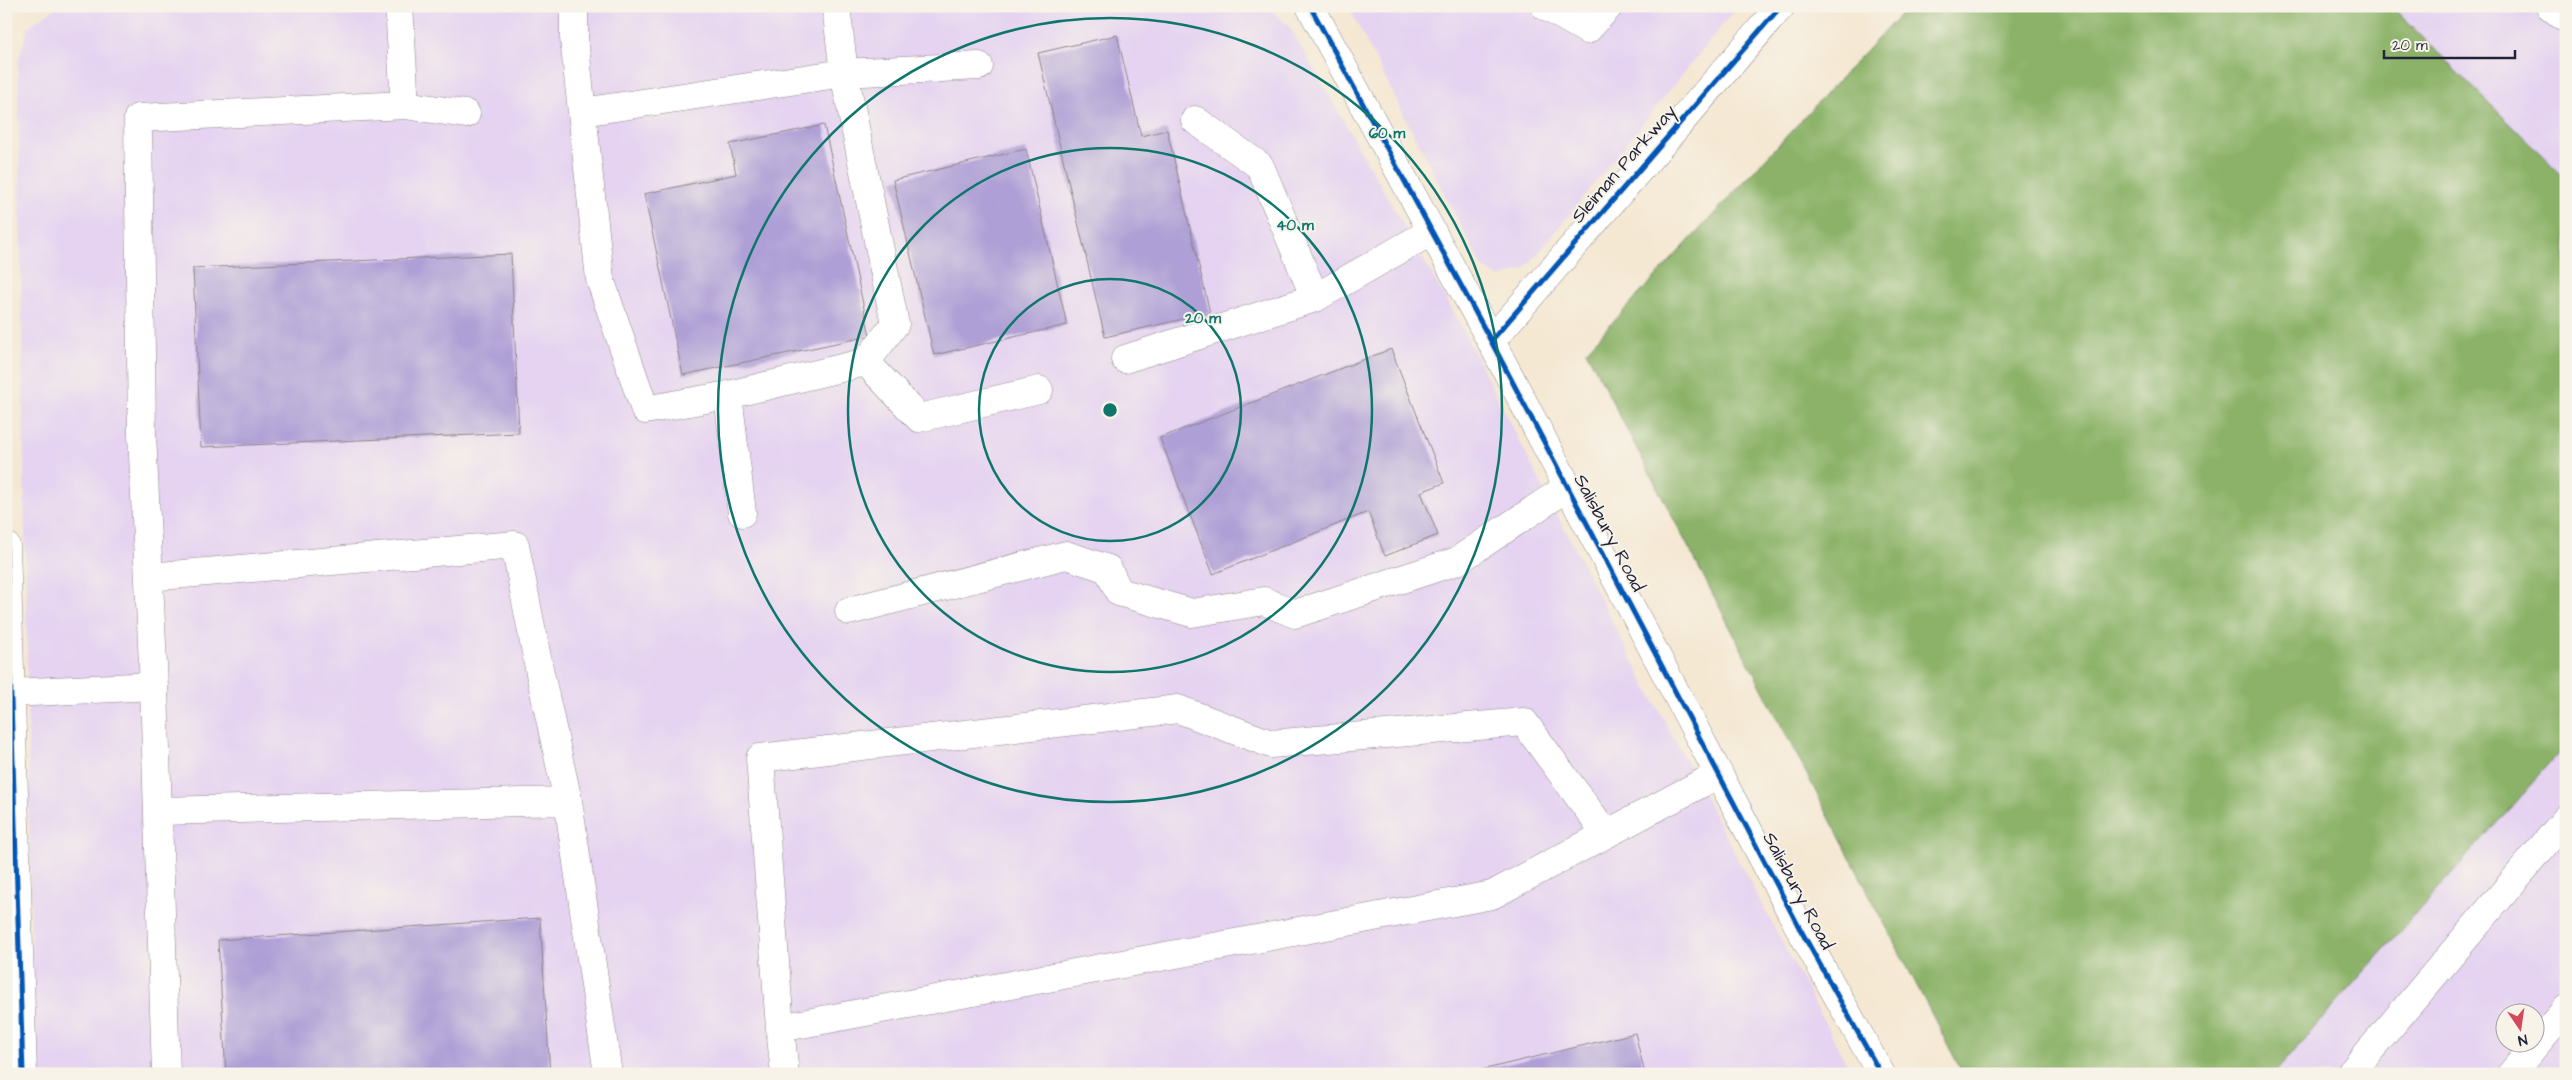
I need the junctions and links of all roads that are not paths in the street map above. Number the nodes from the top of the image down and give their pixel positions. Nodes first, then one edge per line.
1 (399, 6) edge
2 (574, 6) edge
3 (836, 6) edge
4 (1310, 6) edge
5 (1545, 6) edge
6 (1609, 6) edge
7 (1781, 6) edge
8 (2550, 6) edge
9 (2566, 19) edge
10 (979, 66) dead end
11 (844, 73) junction
12 (405, 105) junction
13 (582, 112) junction
14 (466, 114) dead end
15 (1195, 120) dead end
16 (1432, 232) junction
17 (1315, 298) junction
18 (1491, 340) junction
19 (1124, 359) dead end
20 (866, 362) junction
21 (1040, 390) dead end
22 (728, 395) junction
23 (1568, 487) junction
24 (742, 513) dead end
25 (6, 546) edge
26 (149, 577) junction
27 (849, 612) dead end
28 (154, 686) junction
29 (11, 692) junction
30 (9, 723) edge
31 (1719, 774) junction
32 (568, 801) junction
33 (158, 811) junction
34 (2566, 819) edge
35 (1606, 834) junction
36 (2566, 1009) edge
37 (780, 1028) junction
38 (23, 1074) edge
39 (166, 1074) edge
40 (608, 1074) edge
41 (785, 1074) edge
42 (1881, 1074) edge
43 (2350, 1074) edge
44 (2510, 1074) edge

1 - 12 street
2 - 13 street
3 - 11 street
4 - 16 street, Salisbury Road
5 - 6 street
7 - 18 street, Sleiman Parkway
8 - 9 street
10 - 11 street
11 - 13 street
11 - 20 street
12 - 14 street
12 - 26 street
13 - 22 street
15 - 17 street
16 - 17 street
16 - 18 street, Salisbury Road
17 - 19 street
18 - 23 street, Salisbury Road
20 - 21 street
20 - 22 street
22 - 24 street
23 - 27 street
23 - 31 street, Salisbury Road
25 - 29 street
26 - 28 street
26 - 32 street
28 - 29 street
28 - 33 street
29 - 30 street
30 - 38 street
31 - 35 street
31 - 42 street, Salisbury Road
32 - 33 street
32 - 40 street
33 - 39 street
34 - 43 street
35 - 37 street
35 - 37 street
36 - 44 street
37 - 41 street

